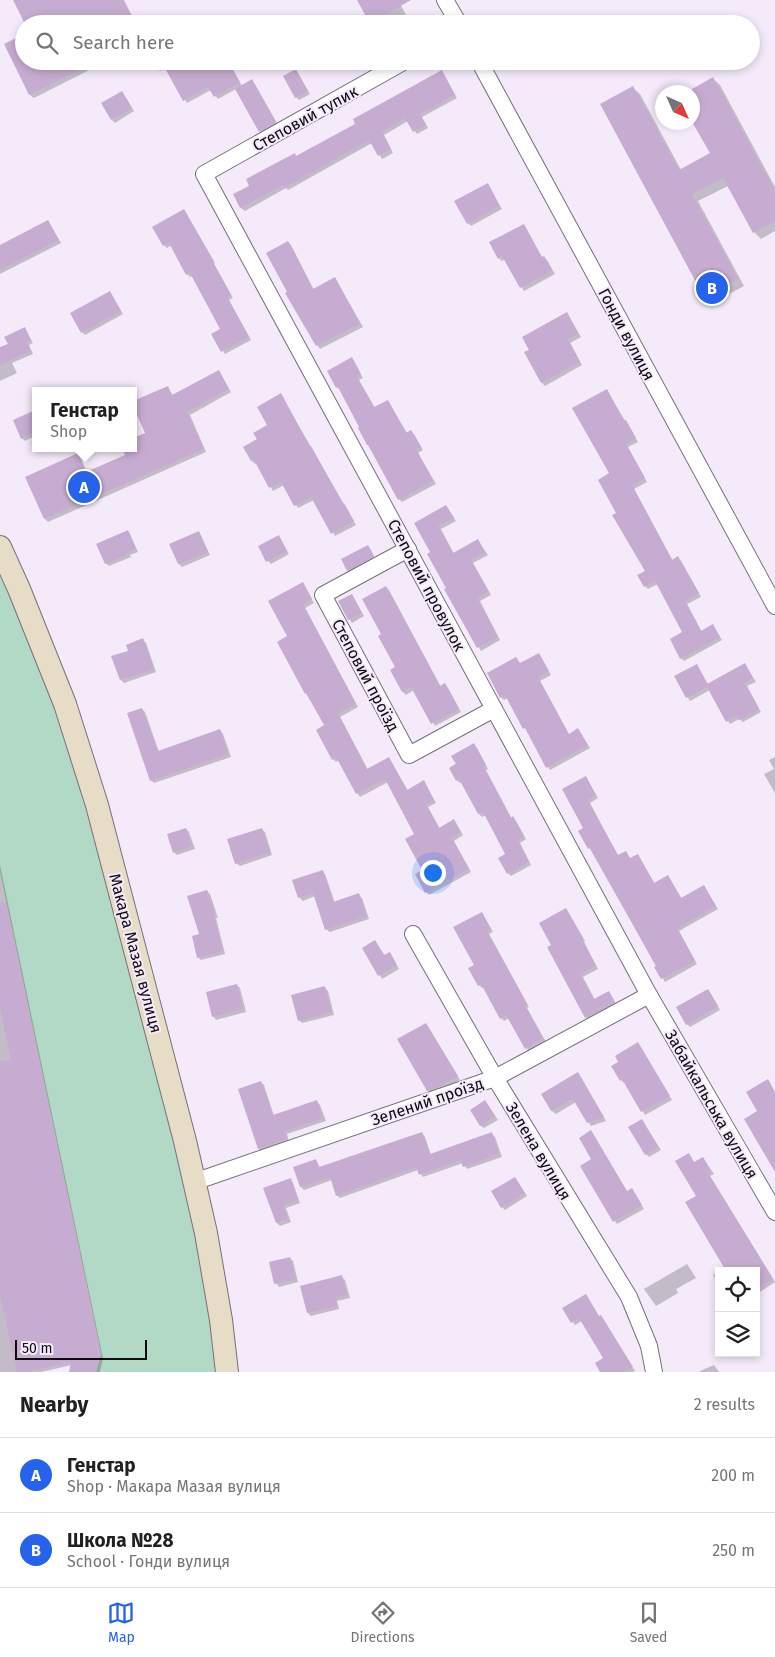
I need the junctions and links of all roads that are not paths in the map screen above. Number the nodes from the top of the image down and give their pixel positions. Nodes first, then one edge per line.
1 (445, 0) edge
2 (454, 15) edge
3 (389, 70) edge
4 (484, 70) edge
5 (204, 174) joint
6 (0, 547) edge
7 (408, 549) junction
8 (775, 606) edge
9 (494, 709) junction
10 (412, 934) dead end
11 (649, 995) junction
12 (495, 1078) junction
13 (194, 1182) junction
14 (775, 1212) edge
15 (227, 1372) edge
16 (654, 1372) edge

1 - 2 street
3 - 5 street, Степовий тупик
4 - 8 street, Гонди вулиця
5 - 7 street, Степовий провулок
6 - 13 main road, Макара Мазая вулиця
7 - 9 street, Степовий провулок
7 - 9 street, Степовий проїзд
9 - 11 street, Степовий провулок
10 - 12 street, Зелена вулиця
11 - 12 street, Зелений проїзд
11 - 14 street, Забайкальська вулиця
12 - 13 street, Зелений проїзд
12 - 16 street, Зелена вулиця
13 - 15 main road, Макара Мазая вулиця

